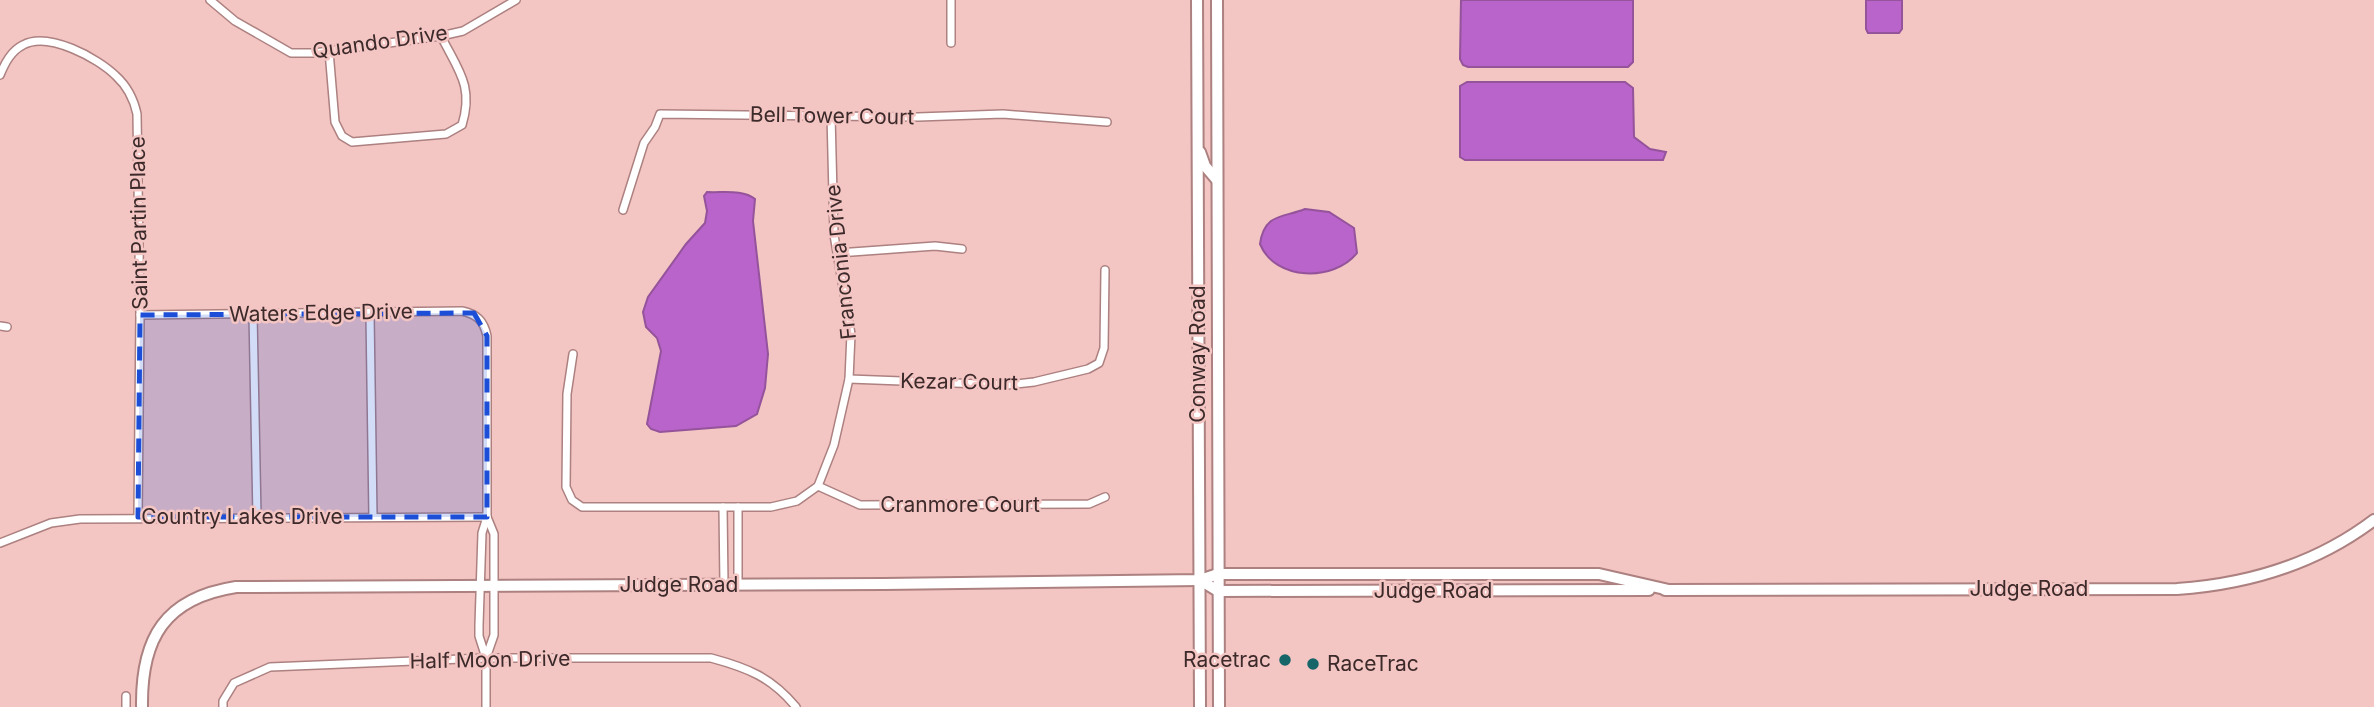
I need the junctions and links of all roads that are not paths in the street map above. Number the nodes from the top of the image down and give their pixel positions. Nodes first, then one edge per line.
1 (210, 0) edge
2 (516, 0) edge
3 (951, 0) edge
4 (1197, 0) edge
5 (1217, 0) edge
6 (441, 36) junction
7 (951, 43) dead end
8 (329, 51) junction
9 (0, 75) edge
10 (831, 115) junction
11 (1107, 122) dead end
12 (1198, 146) junction
13 (1217, 180) junction
14 (623, 210) dead end
15 (962, 249) dead end
16 (838, 253) junction
17 (1105, 270) dead end
18 (253, 314) junction
19 (370, 314) junction
20 (140, 315) junction
21 (573, 354) dead end
22 (849, 379) junction
23 (818, 486) junction
24 (1105, 497) dead end
25 (723, 507) junction
26 (738, 507) junction
27 (138, 517) junction
28 (257, 517) junction
29 (373, 517) junction
30 (487, 517) junction
31 (2374, 520) edge
32 (724, 540) junction
33 (738, 540) junction
34 (0, 543) edge
35 (1218, 574) junction
36 (1199, 580) junction
37 (480, 585) junction
38 (494, 585) junction
39 (724, 585) junction
40 (738, 585) junction
41 (1669, 590) junction
42 (1218, 591) junction
43 (479, 625) junction
44 (494, 625) junction
45 (486, 658) junction
46 (126, 696) dead end
47 (126, 707) edge
48 (142, 707) edge
49 (223, 707) edge
50 (486, 707) edge
51 (796, 707) edge
52 (1200, 707) edge
53 (1219, 707) edge

1 - 8 street, Quando Drive
2 - 6 street, Quando Drive
3 - 7 street
4 - 12 street, Conway Road
5 - 13 street, Conway Road
6 - 8 street, Quando Drive
6 - 8 street
9 - 20 street, Saint Partin Place
10 - 11 street, Bell Tower Court
10 - 14 street, Bell Tower Court
10 - 16 street, Franconia Drive
12 - 13 street
12 - 36 street, Conway Road
13 - 35 street, Conway Road
15 - 16 street
16 - 22 street, Franconia Drive
17 - 22 street, Kezar Court
18 - 19 street, Waters Edge Drive
18 - 20 street, Waters Edge Drive
18 - 28 street
19 - 29 street
19 - 30 street, Waters Edge Drive
20 - 27 street, Saint Partin Place
21 - 25 street
22 - 23 street, Franconia Drive
23 - 24 street, Cranmore Court
23 - 26 street
25 - 26 street
25 - 32 street
26 - 33 street
27 - 28 street, Country Lakes Drive
27 - 34 street, Country Lakes Drive
28 - 29 street, Country Lakes Drive
29 - 30 street, Country Lakes Drive
30 - 37 street
30 - 38 street
31 - 41 street, Judge Road
32 - 33 street
32 - 39 street
33 - 40 street
35 - 36 street, Judge Road
35 - 41 street, Judge Road
35 - 42 street, Conway Road
36 - 40 street, Judge Road
36 - 42 street
36 - 52 street, Conway Road
37 - 38 street, Judge Road
37 - 43 street
37 - 48 street, Judge Road
38 - 39 street, Judge Road
38 - 44 street
39 - 40 street, Judge Road
41 - 42 street, Judge Road
42 - 53 street, Conway Road
43 - 44 street
43 - 45 street
44 - 45 street
45 - 49 street, Half Moon Drive
45 - 50 street
45 - 51 street, Half Moon Drive
46 - 47 street

